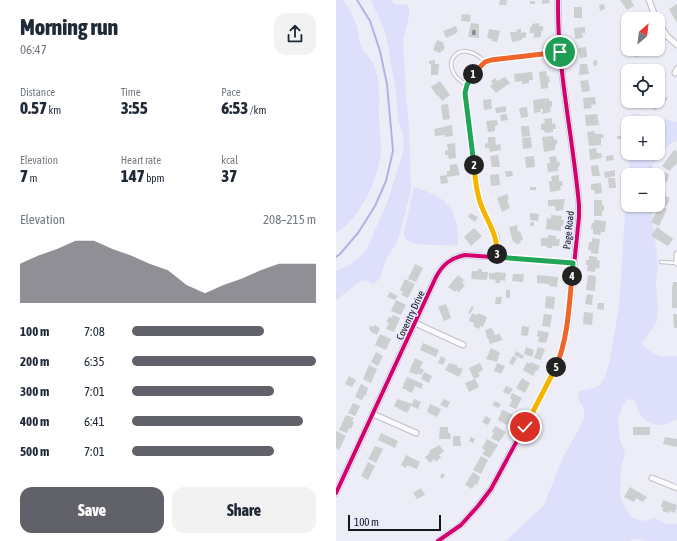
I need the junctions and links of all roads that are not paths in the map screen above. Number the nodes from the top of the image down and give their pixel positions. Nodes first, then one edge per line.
1 (558, 0) edge
2 (649, 0) edge
3 (653, 12) edge
4 (665, 33) edge
5 (677, 45) edge
6 (560, 52) junction
7 (485, 62) junction
8 (467, 85) junction
9 (677, 254) edge
10 (496, 257) junction
11 (661, 262) dead end
12 (573, 263) junction
13 (677, 263) edge
14 (415, 323) junction
15 (463, 344) dead end
16 (373, 414) junction
17 (416, 433) dead end
18 (652, 478) dead end
19 (677, 488) edge
20 (336, 493) edge
21 (438, 541) edge

1 - 6 street, Page Road
2 - 3 street
4 - 5 street
6 - 7 street
6 - 12 street, Page Road
7 - 8 street
7 - 8 lane
8 - 10 street
9 - 13 street
10 - 12 street, Coventry Drive
10 - 14 street, Coventry Drive
11 - 13 lane
12 - 21 street, Page Road
14 - 15 street
14 - 16 street, Coventry Drive
16 - 17 street
16 - 20 street, Coventry Drive
18 - 19 street

